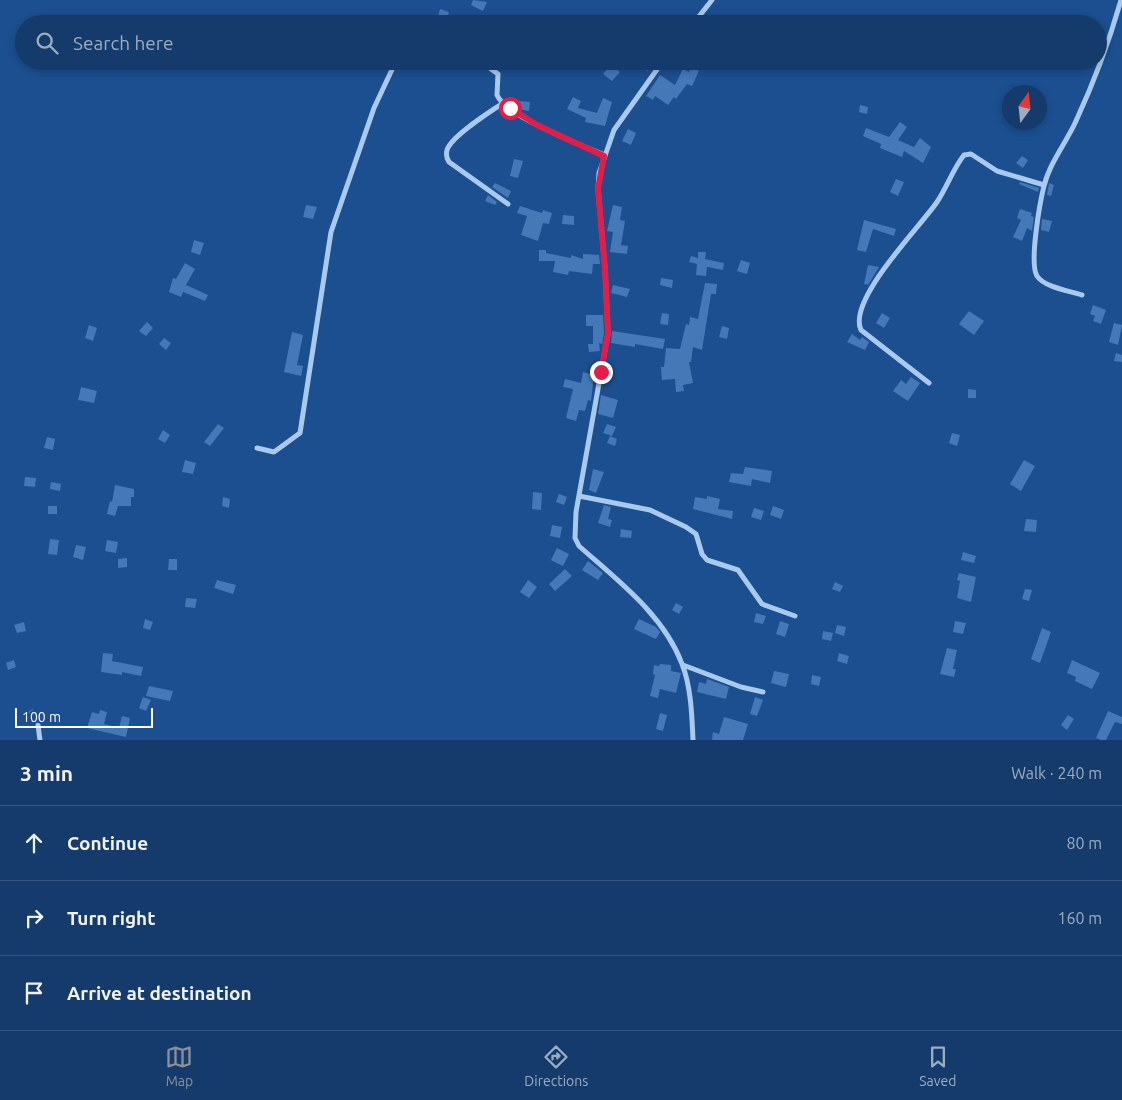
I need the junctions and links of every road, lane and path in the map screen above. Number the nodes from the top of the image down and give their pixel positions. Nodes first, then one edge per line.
1 (712, 0) edge
2 (1121, 0) edge
3 (700, 15) edge
4 (1107, 41) edge
5 (392, 70) edge
6 (492, 70) edge
7 (657, 70) edge
8 (1097, 70) edge
9 (503, 103) junction
10 (604, 156) junction
11 (1044, 186) junction
12 (508, 204) dead end
13 (1082, 294) dead end
14 (929, 383) dead end
15 (257, 448) dead end
16 (579, 496) junction
17 (795, 616) dead end
18 (683, 665) junction
19 (763, 692) dead end
20 (38, 725) dead end
21 (40, 740) edge
22 (693, 740) edge

1 - 3 street
2 - 4 street
5 - 15 street
6 - 9 street
7 - 10 street
8 - 11 street
9 - 10 street
9 - 12 street
10 - 16 street
11 - 13 street
11 - 14 street
16 - 17 street
16 - 18 street
18 - 19 street
18 - 22 street
20 - 21 street

